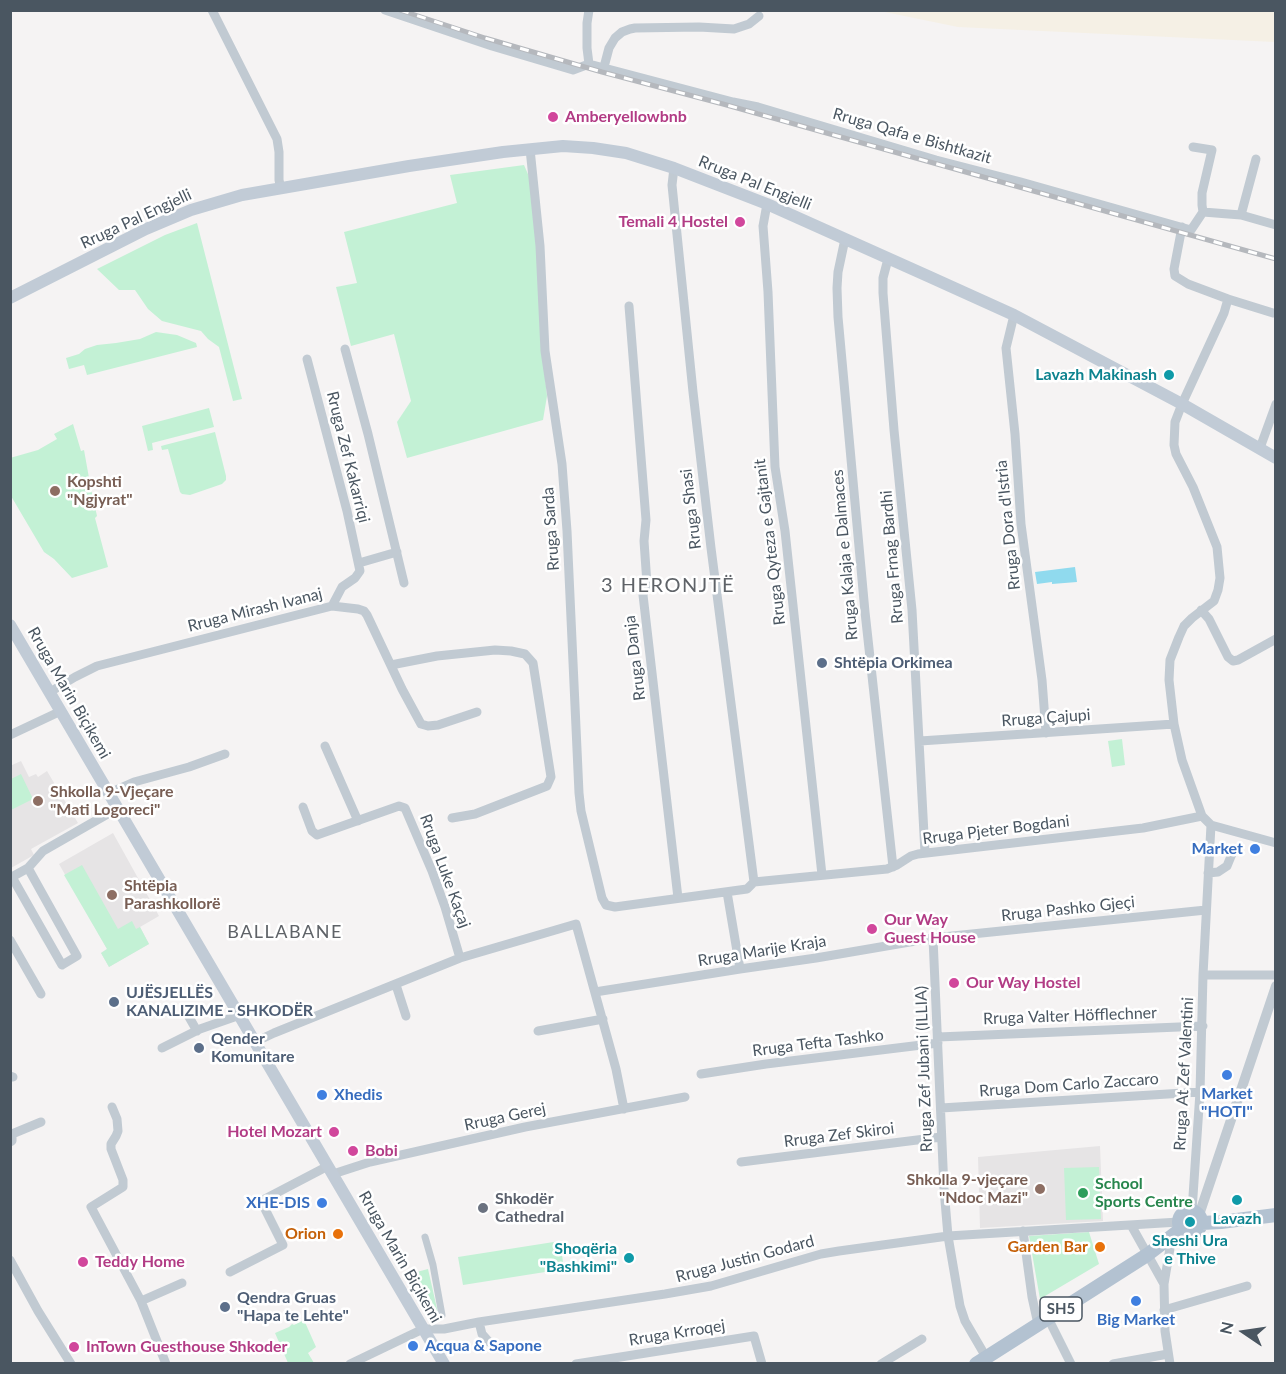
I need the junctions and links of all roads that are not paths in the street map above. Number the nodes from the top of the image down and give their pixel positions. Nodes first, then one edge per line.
1 (212, 10) edge
2 (386, 10) edge
3 (589, 10) edge
4 (759, 16) dead end
5 (589, 64) junction
6 (604, 68) junction
7 (1193, 147) dead end
8 (530, 149) junction
9 (1256, 159) dead end
10 (674, 168) junction
11 (281, 189) junction
12 (767, 204) junction
13 (1203, 212) junction
14 (1241, 215) junction
15 (1275, 225) edge
16 (1182, 228) junction
17 (845, 239) junction
18 (888, 259) junction
19 (10, 298) edge
20 (1228, 299) junction
21 (629, 306) dead end
22 (1273, 313) dead end
23 (1014, 315) junction
24 (345, 350) dead end
25 (307, 359) dead end
26 (1182, 404) junction
27 (1275, 404) edge
28 (1260, 448) junction
29 (1275, 458) edge
30 (396, 552) junction
31 (359, 563) junction
32 (404, 583) dead end
33 (332, 606) junction
34 (1201, 610) junction
35 (10, 625) edge
36 (1275, 639) edge
37 (391, 665) junction
38 (50, 692) junction
39 (61, 711) junction
40 (477, 712) dead end
41 (1174, 724) junction
42 (1046, 733) junction
43 (10, 735) edge
44 (920, 741) junction
45 (325, 747) dead end
46 (225, 754) dead end
47 (109, 793) junction
48 (303, 807) dead end
49 (118, 808) junction
50 (1202, 816) junction
51 (452, 818) dead end
52 (358, 821) junction
53 (1211, 825) junction
54 (1275, 843) edge
55 (1234, 849) dead end
56 (925, 853) junction
57 (893, 867) junction
58 (28, 868) junction
59 (1208, 873) junction
60 (822, 875) junction
61 (11, 877) edge
62 (754, 882) junction
63 (727, 892) junction
64 (678, 898) junction
65 (606, 905) joint
66 (1206, 910) junction
67 (933, 938) junction
68 (10, 940) edge
69 (460, 958) junction
70 (740, 969) junction
71 (1203, 975) junction
72 (1275, 975) edge
73 (396, 984) junction
74 (1275, 986) edge
75 (595, 992) junction
76 (41, 994) dead end
77 (185, 1010) dead end
78 (240, 1015) junction
79 (406, 1016) dead end
80 (603, 1019) junction
81 (1203, 1026) junction
82 (197, 1031) junction
83 (538, 1031) dead end
84 (938, 1040) junction
85 (255, 1042) junction
86 (162, 1048) dead end
87 (701, 1074) dead end
88 (1200, 1092) junction
89 (686, 1097) dead end
90 (112, 1107) dead end
91 (941, 1108) junction
92 (624, 1109) junction
93 (41, 1122) dead end
94 (941, 1137) junction
95 (10, 1142) edge
96 (741, 1162) dead end
97 (331, 1170) junction
98 (1275, 1215) edge
99 (1198, 1216) junction
100 (1131, 1225) junction
101 (1177, 1229) junction
102 (1023, 1231) junction
103 (948, 1236) junction
104 (425, 1237) dead end
105 (1147, 1255) junction
106 (10, 1260) edge
107 (230, 1272) dead end
108 (182, 1283) dead end
109 (1164, 1284) junction
110 (1247, 1286) dead end
111 (141, 1301) junction
112 (1164, 1310) junction
113 (442, 1315) dead end
114 (1043, 1321) junction
115 (479, 1323) junction
116 (423, 1329) junction
117 (922, 1339) dead end
118 (489, 1341) dead end
119 (1169, 1359) edge
120 (983, 1360) edge
121 (71, 1364) edge
122 (166, 1364) edge
123 (350, 1364) edge
124 (444, 1364) edge
125 (576, 1364) edge
126 (762, 1364) edge
127 (881, 1364) edge
128 (1071, 1364) edge
129 (1113, 1364) edge

1 - 11 street
2 - 5 street, Rruga Qafa e Bishtkazit
3 - 5 street
4 - 6 street
5 - 6 street, Rruga Qafa e Bishtkazit
6 - 16 street, Rruga Qafa e Bishtkazit
7 - 13 street
8 - 10 main road, Rruga Pal Engjelli
8 - 11 main road, Rruga Pal Engjelli
8 - 65 street, Rruga Sarda
9 - 14 street
10 - 12 main road, Rruga Pal Engjelli
10 - 62 street, Rruga Shasi
11 - 19 main road, Rruga Pal Engjelli
12 - 17 main road, Rruga Pal Engjelli
12 - 60 street, Rruga Qyteza e Gajtanit
13 - 14 street
13 - 16 street
14 - 15 street
16 - 20 street
17 - 18 main road, Rruga Pal Engjelli
17 - 57 street, Rruga Kalaja e Dalmaces
18 - 23 main road, Rruga Pal Engjelli
18 - 44 street, Rruga Frnag Bardhi
20 - 22 street
20 - 26 street
21 - 64 street, Rruga Danja
23 - 26 main road, Rruga Pal Engjelli
23 - 42 street, Rruga Dora d'Istria
24 - 30 street, Rruga Zef Kakarriqi
25 - 31 street, Rruga Zef Kakarriqi
26 - 28 main road, Rruga Pal Engjelli
26 - 34 street
27 - 28 street
28 - 29 main road, Rruga Pal Engjelli
30 - 31 street
30 - 32 street, Rruga Zef Kakarriqi
31 - 33 street
33 - 37 street, Rruga Mirash Ivanaj
33 - 38 street, Rruga Mirash Ivanaj
34 - 36 street
34 - 41 street
35 - 38 main road, Rruga Marin Biçikemi
37 - 40 street, Rruga Mirash Ivanaj
37 - 51 street
38 - 39 main road, Rruga Marin Biçikemi
39 - 43 street
39 - 47 main road, Rruga Marin Biçikemi
41 - 42 street, Rruga Çajupi
41 - 50 street
42 - 44 street, Rruga Çajupi
44 - 56 street, Rruga Frnag Bardhi
45 - 52 street
46 - 47 street
47 - 49 main road, Rruga Marin Biçikemi
48 - 52 street, Rruga Luke Kaçaj
49 - 58 street
49 - 78 main road, Rruga Marin Biçikemi
50 - 53 street
50 - 56 street, Rruga Pjeter Bogdani
52 - 69 street, Rruga Luke Kaçaj
53 - 54 street
53 - 59 street, Rruga At Zef Valentini
55 - 59 street
56 - 57 street, Rruga Pjeter Bogdani
57 - 60 street, Rruga Pjeter Bogdani
58 - 61 street
58 - 61 street
59 - 66 street, Rruga At Zef Valentini
60 - 62 street, Rruga Pjeter Bogdani
62 - 63 street, Rruga Pjeter Bogdani
63 - 64 street, Rruga Pjeter Bogdani
63 - 70 street
64 - 65 street, Rruga Pjeter Bogdani
66 - 67 street, Rruga Pashko Gjeçi
66 - 71 street, Rruga At Zef Valentini
67 - 70 street, Rruga Marije Kraja
67 - 84 street, Rruga Zef Jubani (ILLIA)
68 - 76 street
69 - 73 street
69 - 75 street
70 - 75 street, Rruga Marije Kraja
71 - 72 street, Rruga At Zef Valentini
71 - 81 street, Rruga At Zef Valentini
73 - 79 street
73 - 85 street
74 - 99 street
75 - 80 street
77 - 82 street
78 - 82 street
78 - 85 main road, Rruga Marin Biçikemi
80 - 83 street
80 - 92 street
81 - 84 street, Rruga Valter Höfflechner
81 - 88 street, Rruga At Zef Valentini
82 - 86 street
84 - 87 street, Rruga Tefta Tashko
84 - 91 street, Rruga Zef Jubani (ILLIA)
85 - 97 main road, Rruga Marin Biçikemi
88 - 91 street, Rruga Dom Carlo Zaccaro
88 - 99 street, Rruga At Zef Valentini
89 - 92 street, Rruga Gerej
90 - 111 street
91 - 94 street, Rruga Zef Jubani (ILLIA)
92 - 97 street, Rruga Gerej
93 - 95 street
94 - 96 street, Rruga Zef Skiroi
94 - 103 street, Rruga Zef Jubani (ILLIA)
97 - 107 street
97 - 116 main road, Rruga Marin Biçikemi
98 - 99 main road, SH5
99 - 101 main road, SH5
99 - 101 main road, SH5
100 - 101 street, Rruga Justin Godard
100 - 102 street, Rruga Justin Godard
100 - 105 street
101 - 105 main road, SH5
101 - 109 street
102 - 103 street, Rruga Justin Godard
102 - 114 street
103 - 115 street, Rruga Justin Godard
103 - 120 street
104 - 113 street
105 - 109 street
105 - 114 main road, SH5
106 - 121 street
108 - 111 street
109 - 112 street
110 - 112 street
111 - 122 street
112 - 119 street
114 - 120 main road, SH5
114 - 128 street
115 - 116 street, Rruga Justin Godard
115 - 118 street
116 - 123 street
116 - 124 main road, Rruga Marin Biçikemi
117 - 127 street
119 - 129 street
125 - 126 street, Rruga Krroqej

